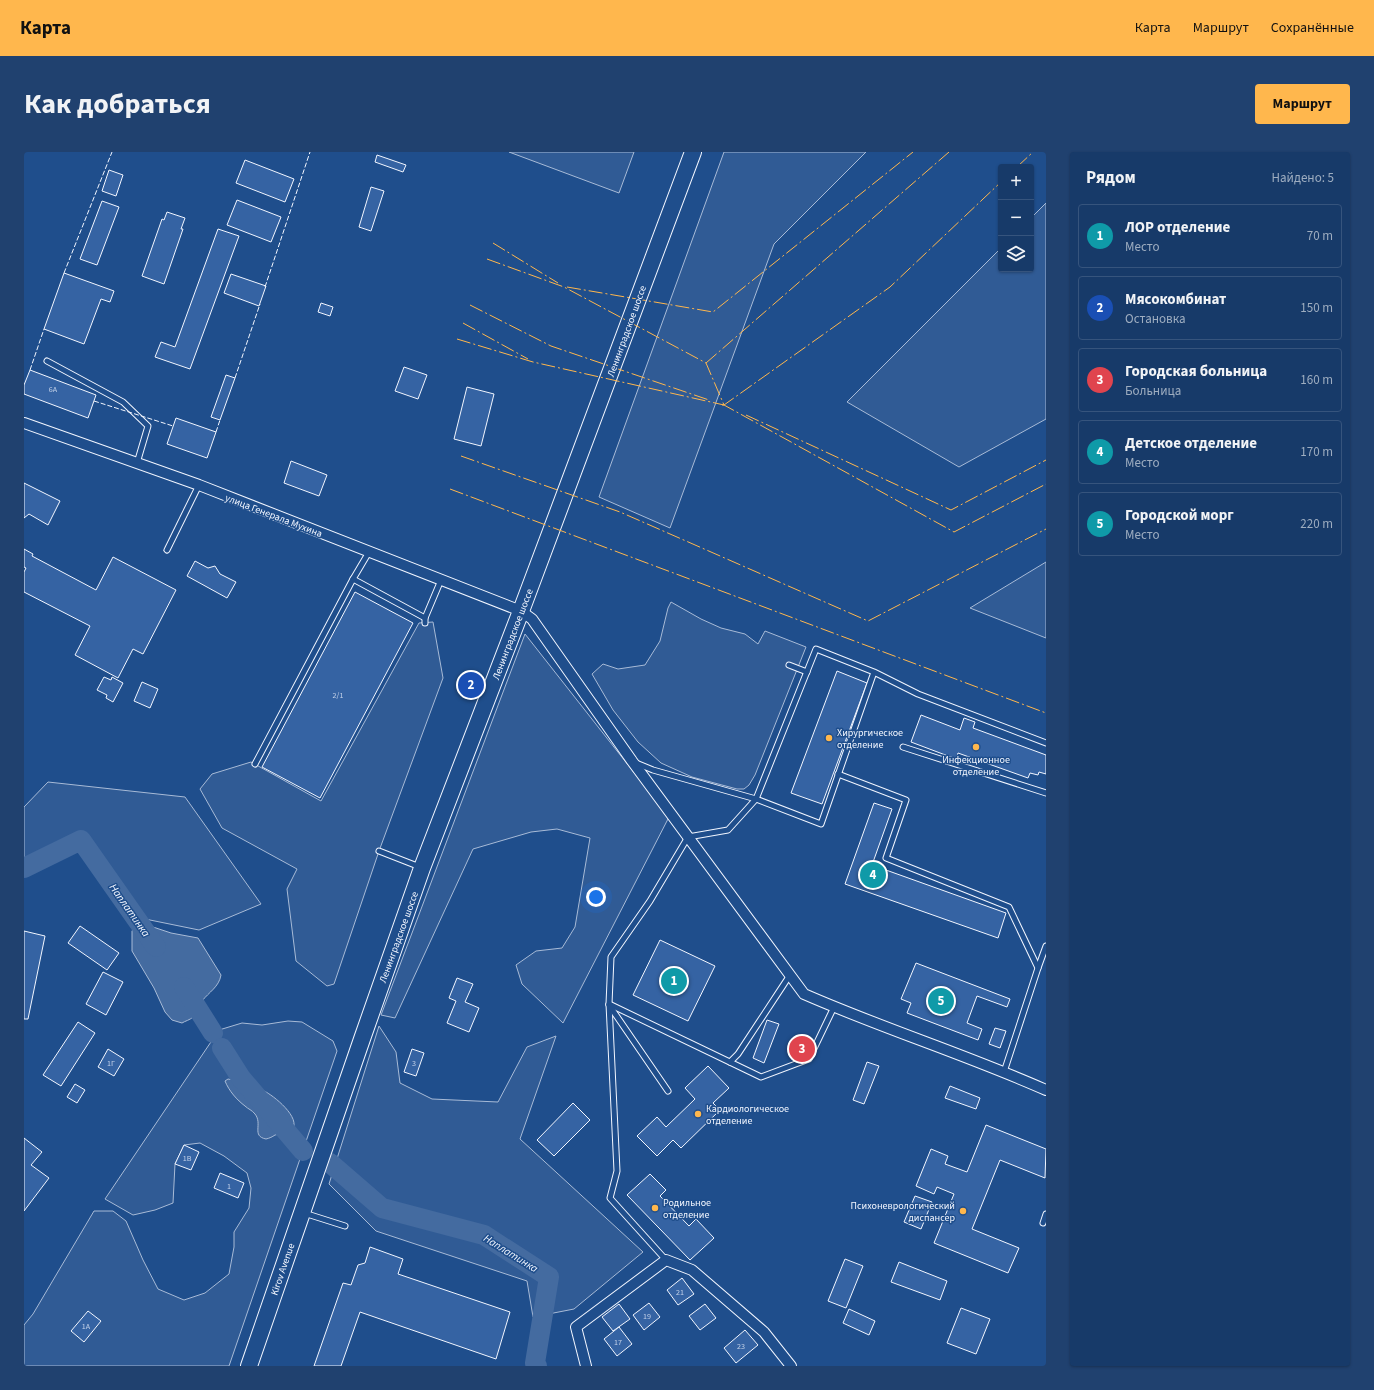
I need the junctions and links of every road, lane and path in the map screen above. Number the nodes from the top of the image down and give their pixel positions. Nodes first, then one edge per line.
1 (693, 152) edge
2 (47, 361) dead end
3 (24, 423) edge
4 (137, 464) junction
5 (199, 486) junction
6 (167, 550) dead end
7 (369, 552) junction
8 (353, 579) junction
9 (441, 580) junction
10 (521, 611) junction
11 (789, 665) dead end
12 (807, 672) junction
13 (874, 672) junction
14 (1046, 743) edge
15 (903, 747) dead end
16 (632, 761) junction
17 (255, 764) dead end
18 (838, 774) junction
19 (1046, 793) edge
20 (756, 799) junction
21 (688, 837) junction
22 (380, 851) dead end
23 (422, 868) junction
24 (1046, 946) edge
25 (1038, 968) junction
26 (790, 975) junction
27 (609, 1004) junction
28 (834, 1007) junction
29 (730, 1062) junction
30 (1004, 1072) junction
31 (1046, 1090) edge
32 (668, 1091) dead end
33 (315, 1172) joint
34 (301, 1212) junction
35 (1046, 1214) edge
36 (1042, 1223) dead end
37 (345, 1226) dead end
38 (666, 1260) junction
39 (249, 1366) edge
40 (586, 1366) edge
41 (791, 1366) edge

1 - 10 main road, Ленинградское шоссе
2 - 4 lane
3 - 4 street, улица Генерала Мухина
4 - 5 street, улица Генерала Мухина
5 - 6 lane
5 - 7 street, улица Генерала Мухина
7 - 8 lane
7 - 9 street, улица Генерала Мухина
8 - 9 lane
8 - 17 lane
9 - 10 street, улица Генерала Мухина
10 - 16 street
10 - 23 main road, Ленинградское шоссе
11 - 12 lane
12 - 13 lane
12 - 20 lane
13 - 14 lane
13 - 18 lane
15 - 19 lane
16 - 20 lane
16 - 21 street
18 - 20 lane
18 - 25 lane
20 - 21 lane
21 - 26 street
21 - 27 lane
22 - 23 lane
23 - 33 main road, Ленинградское шоссе
24 - 25 lane
25 - 30 lane
26 - 28 street
26 - 29 lane
27 - 29 lane
27 - 32 lane
27 - 38 lane
28 - 29 lane
28 - 30 street
30 - 31 street
33 - 34 main road, Kirov Avenue
34 - 37 lane
34 - 39 main road, Kirov Avenue
35 - 36 lane
38 - 40 street
38 - 41 street

